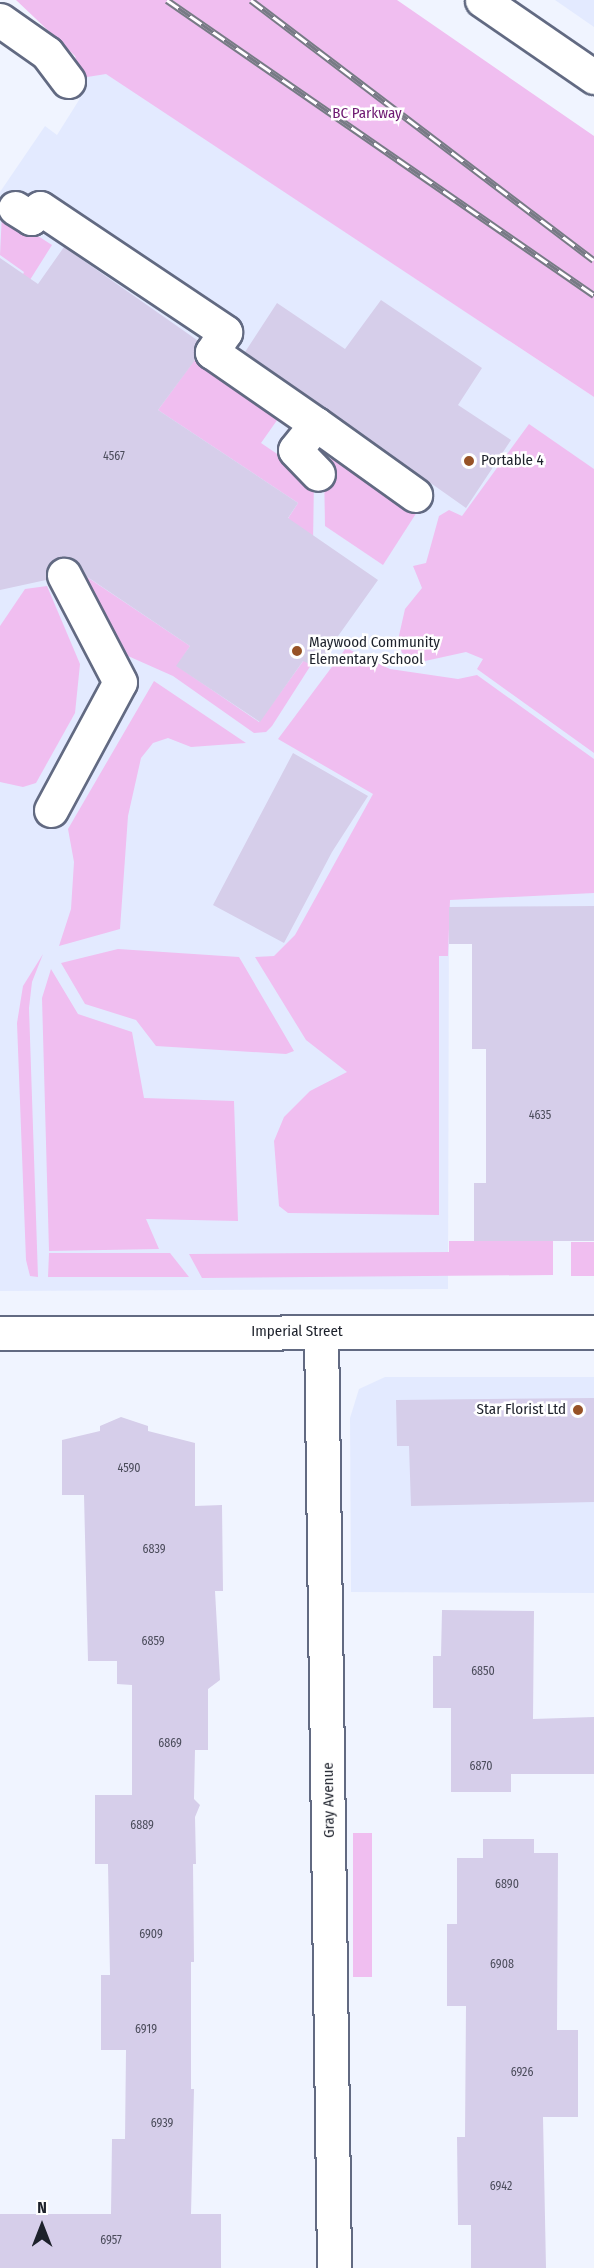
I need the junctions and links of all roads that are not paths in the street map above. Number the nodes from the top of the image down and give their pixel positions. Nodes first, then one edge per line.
1 (482, 0) edge
2 (0, 20) edge
3 (594, 77) edge
4 (68, 81) dead end
5 (15, 208) dead end
6 (316, 424) junction
7 (318, 474) dead end
8 (415, 495) dead end
9 (64, 575) dead end
10 (51, 810) dead end
11 (321, 1332) junction
12 (594, 1332) edge
13 (0, 1333) edge
14 (334, 2268) edge

1 - 3 street
2 - 4 street
5 - 6 street
6 - 7 street
6 - 8 street
9 - 10 street
11 - 12 street, Imperial Street
11 - 13 street, Imperial Street
11 - 14 street, Gray Avenue

